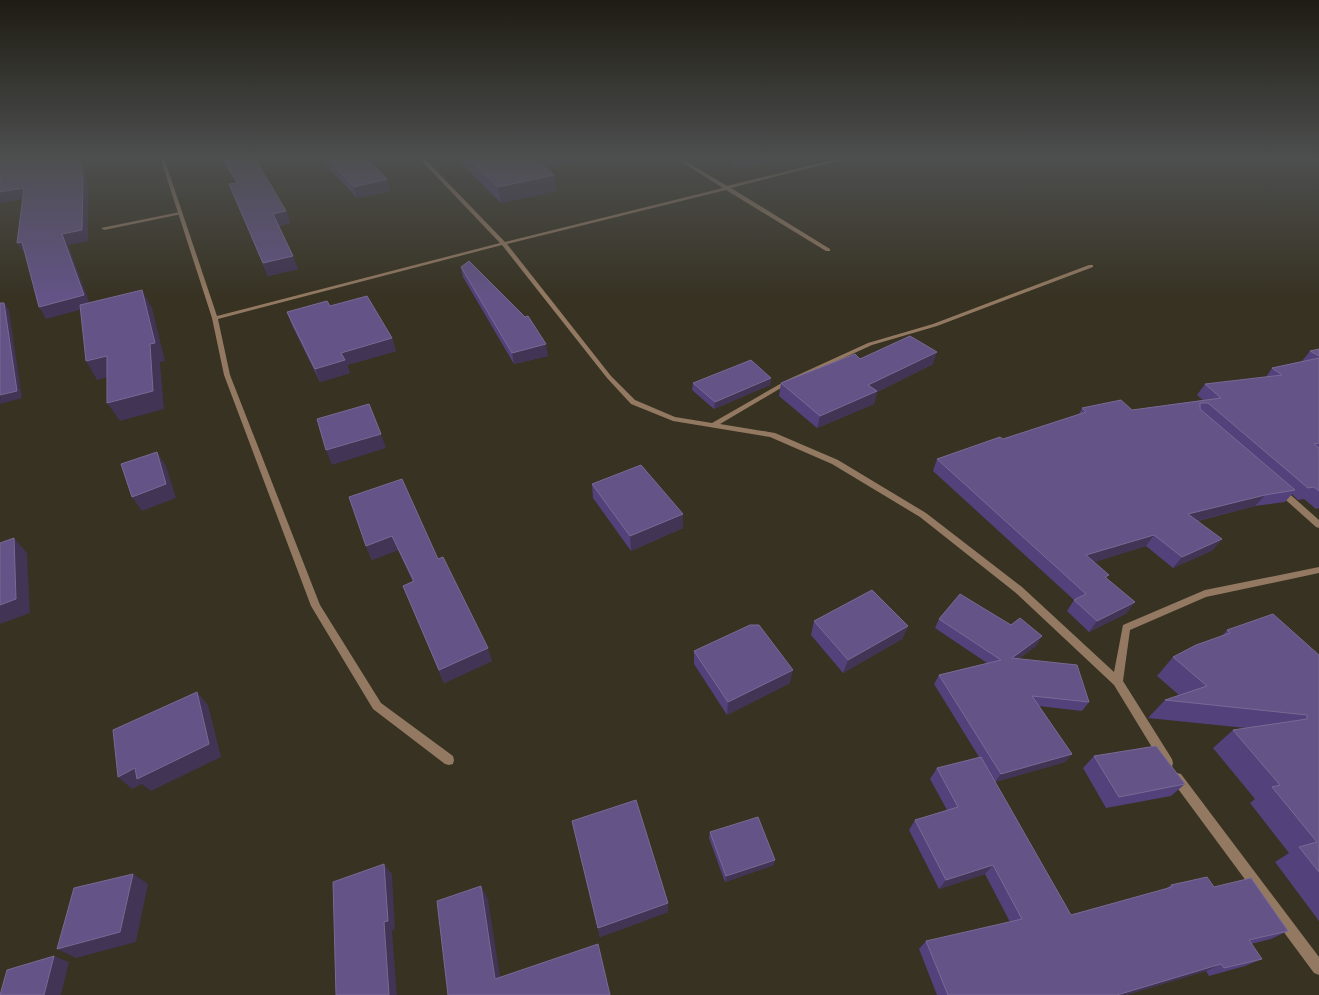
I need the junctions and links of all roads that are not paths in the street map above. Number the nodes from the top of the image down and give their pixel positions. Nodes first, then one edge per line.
1 (177, 203) edge
2 (465, 203) edge
3 (667, 203) edge
4 (749, 203) edge
5 (180, 213) junction
6 (104, 228) dead end
7 (504, 244) junction
8 (828, 250) dead end
9 (1090, 266) dead end
10 (215, 318) junction
11 (714, 425) junction
12 (1273, 484) edge
13 (1319, 525) edge
14 (1319, 570) edge
15 (1118, 682) junction
16 (449, 760) dead end
17 (1319, 968) edge

1 - 5 street
2 - 7 street
3 - 7 street
4 - 8 street
5 - 6 street
5 - 10 street
7 - 10 street
7 - 11 street
9 - 11 street
10 - 16 street
11 - 15 street
12 - 13 street
14 - 15 street
15 - 17 street

